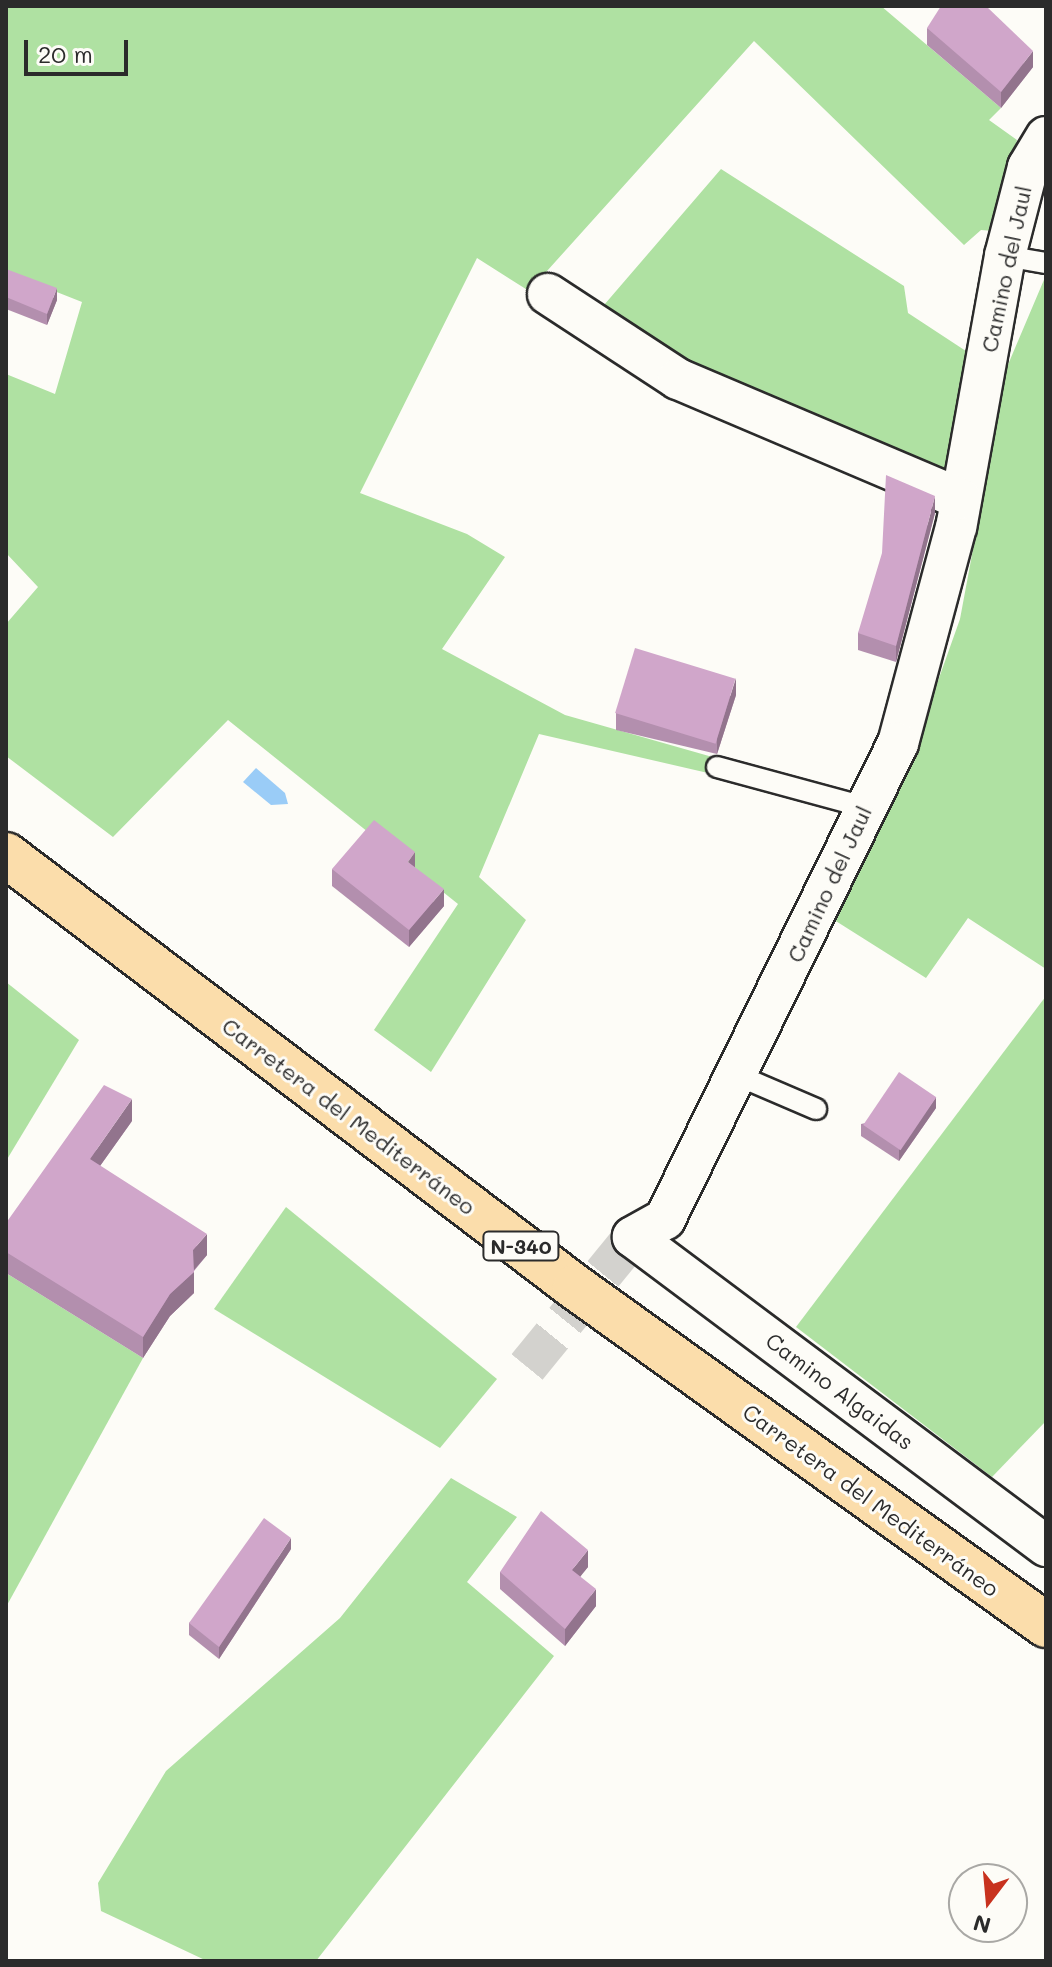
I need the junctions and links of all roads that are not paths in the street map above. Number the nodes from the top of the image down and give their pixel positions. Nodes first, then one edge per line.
1 (1046, 137) edge
2 (1005, 256) junction
3 (1046, 263) edge
4 (548, 294) dead end
5 (961, 499) junction
6 (717, 767) dead end
7 (864, 807) junction
8 (6, 855) edge
9 (739, 1076) junction
10 (816, 1109) dead end
11 (633, 1237) joint
12 (1046, 1546) edge
13 (1046, 1625) edge

1 - 2 street, Camino del Jaul
2 - 3 lane
2 - 5 street, Camino del Jaul
4 - 5 street
5 - 7 street, Camino del Jaul
6 - 7 lane
7 - 9 street, Camino del Jaul
8 - 13 highway, Carretera del Mediterráneo / N-340
9 - 10 lane
9 - 11 street, Camino del Jaul
11 - 12 street, Camino Algaidas

